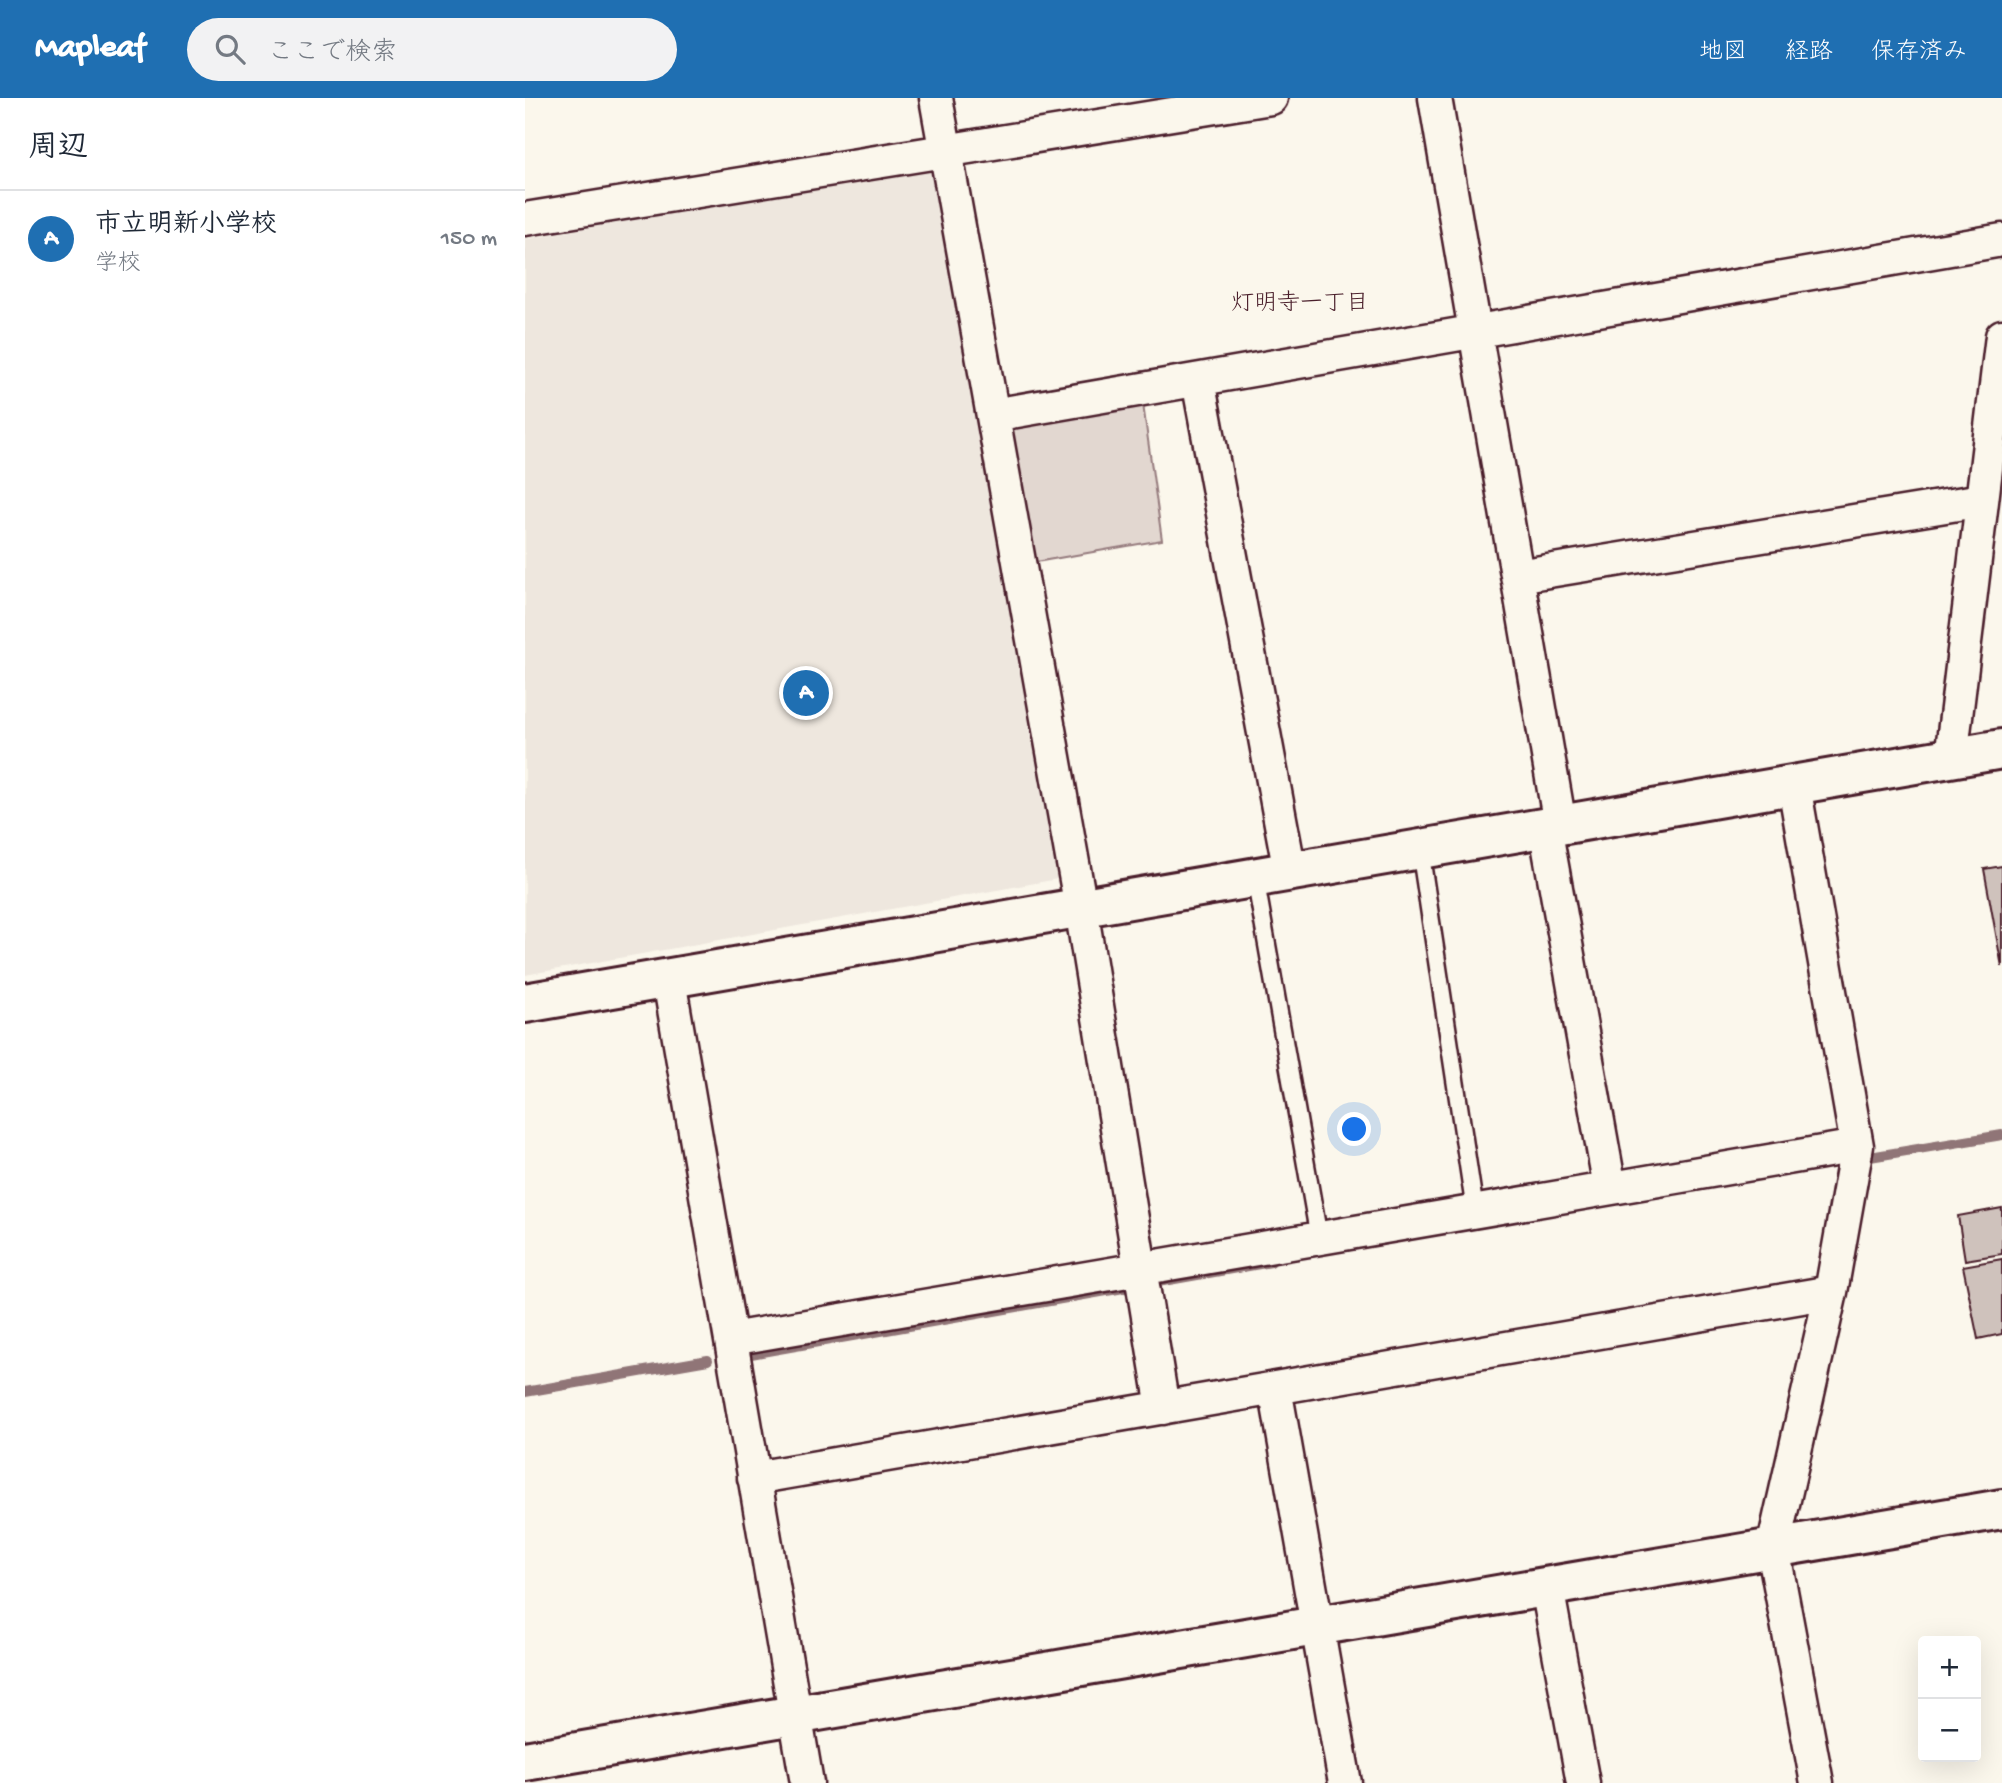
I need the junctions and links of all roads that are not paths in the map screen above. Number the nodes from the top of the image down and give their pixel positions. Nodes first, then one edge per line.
1 (936, 98) edge
2 (1271, 98) edge
3 (1435, 98) edge
4 (946, 151) junction
5 (525, 219) edge
6 (2002, 240) edge
7 (1476, 332) junction
8 (2002, 336) edge
9 (1198, 380) junction
10 (993, 415) junction
11 (1982, 500) junction
12 (1518, 576) junction
13 (2002, 749) edge
14 (1951, 758) junction
15 (1794, 785) junction
16 (1553, 826) junction
17 (1420, 849) junction
18 (1272, 874) junction
19 (1081, 908) junction
20 (669, 980) junction
21 (525, 1003) edge
22 (1857, 1146) junction
23 (1611, 1188) junction
24 (1475, 1211) junction
25 (1319, 1238) junction
26 (1140, 1268) junction
27 (1831, 1292) junction
28 (731, 1339) junction
29 (1275, 1388) junction
30 (1163, 1408) junction
31 (754, 1478) junction
32 (2002, 1509) edge
33 (1773, 1548) junction
34 (1547, 1587) junction
35 (1316, 1626) junction
36 (795, 1715) junction
37 (527, 1763) edge
38 (807, 1783) edge
39 (1345, 1783) edge
40 (1583, 1783) edge
41 (1817, 1783) edge

1 - 4 street
2 - 4 street
3 - 7 street
4 - 5 street
4 - 10 street
6 - 7 street
7 - 9 street
7 - 12 street
8 - 11 street
9 - 10 street
9 - 18 street
10 - 19 street
11 - 12 street
11 - 14 street
12 - 16 street
13 - 14 street
14 - 15 street
15 - 16 street
15 - 22 street
16 - 17 street
16 - 23 street
17 - 18 street
17 - 24 lane
18 - 19 street
18 - 25 lane
19 - 20 street
19 - 26 street
20 - 21 street
20 - 28 street
22 - 23 street
22 - 27 street
23 - 24 street
24 - 25 street
25 - 26 street
26 - 28 street
26 - 30 street
27 - 29 street
27 - 33 street
28 - 31 street
29 - 30 street
29 - 35 street
30 - 31 street
31 - 36 street
32 - 33 street
33 - 34 street
33 - 41 street
34 - 35 street
34 - 40 street
35 - 36 street
35 - 39 street
36 - 37 street
36 - 38 street

